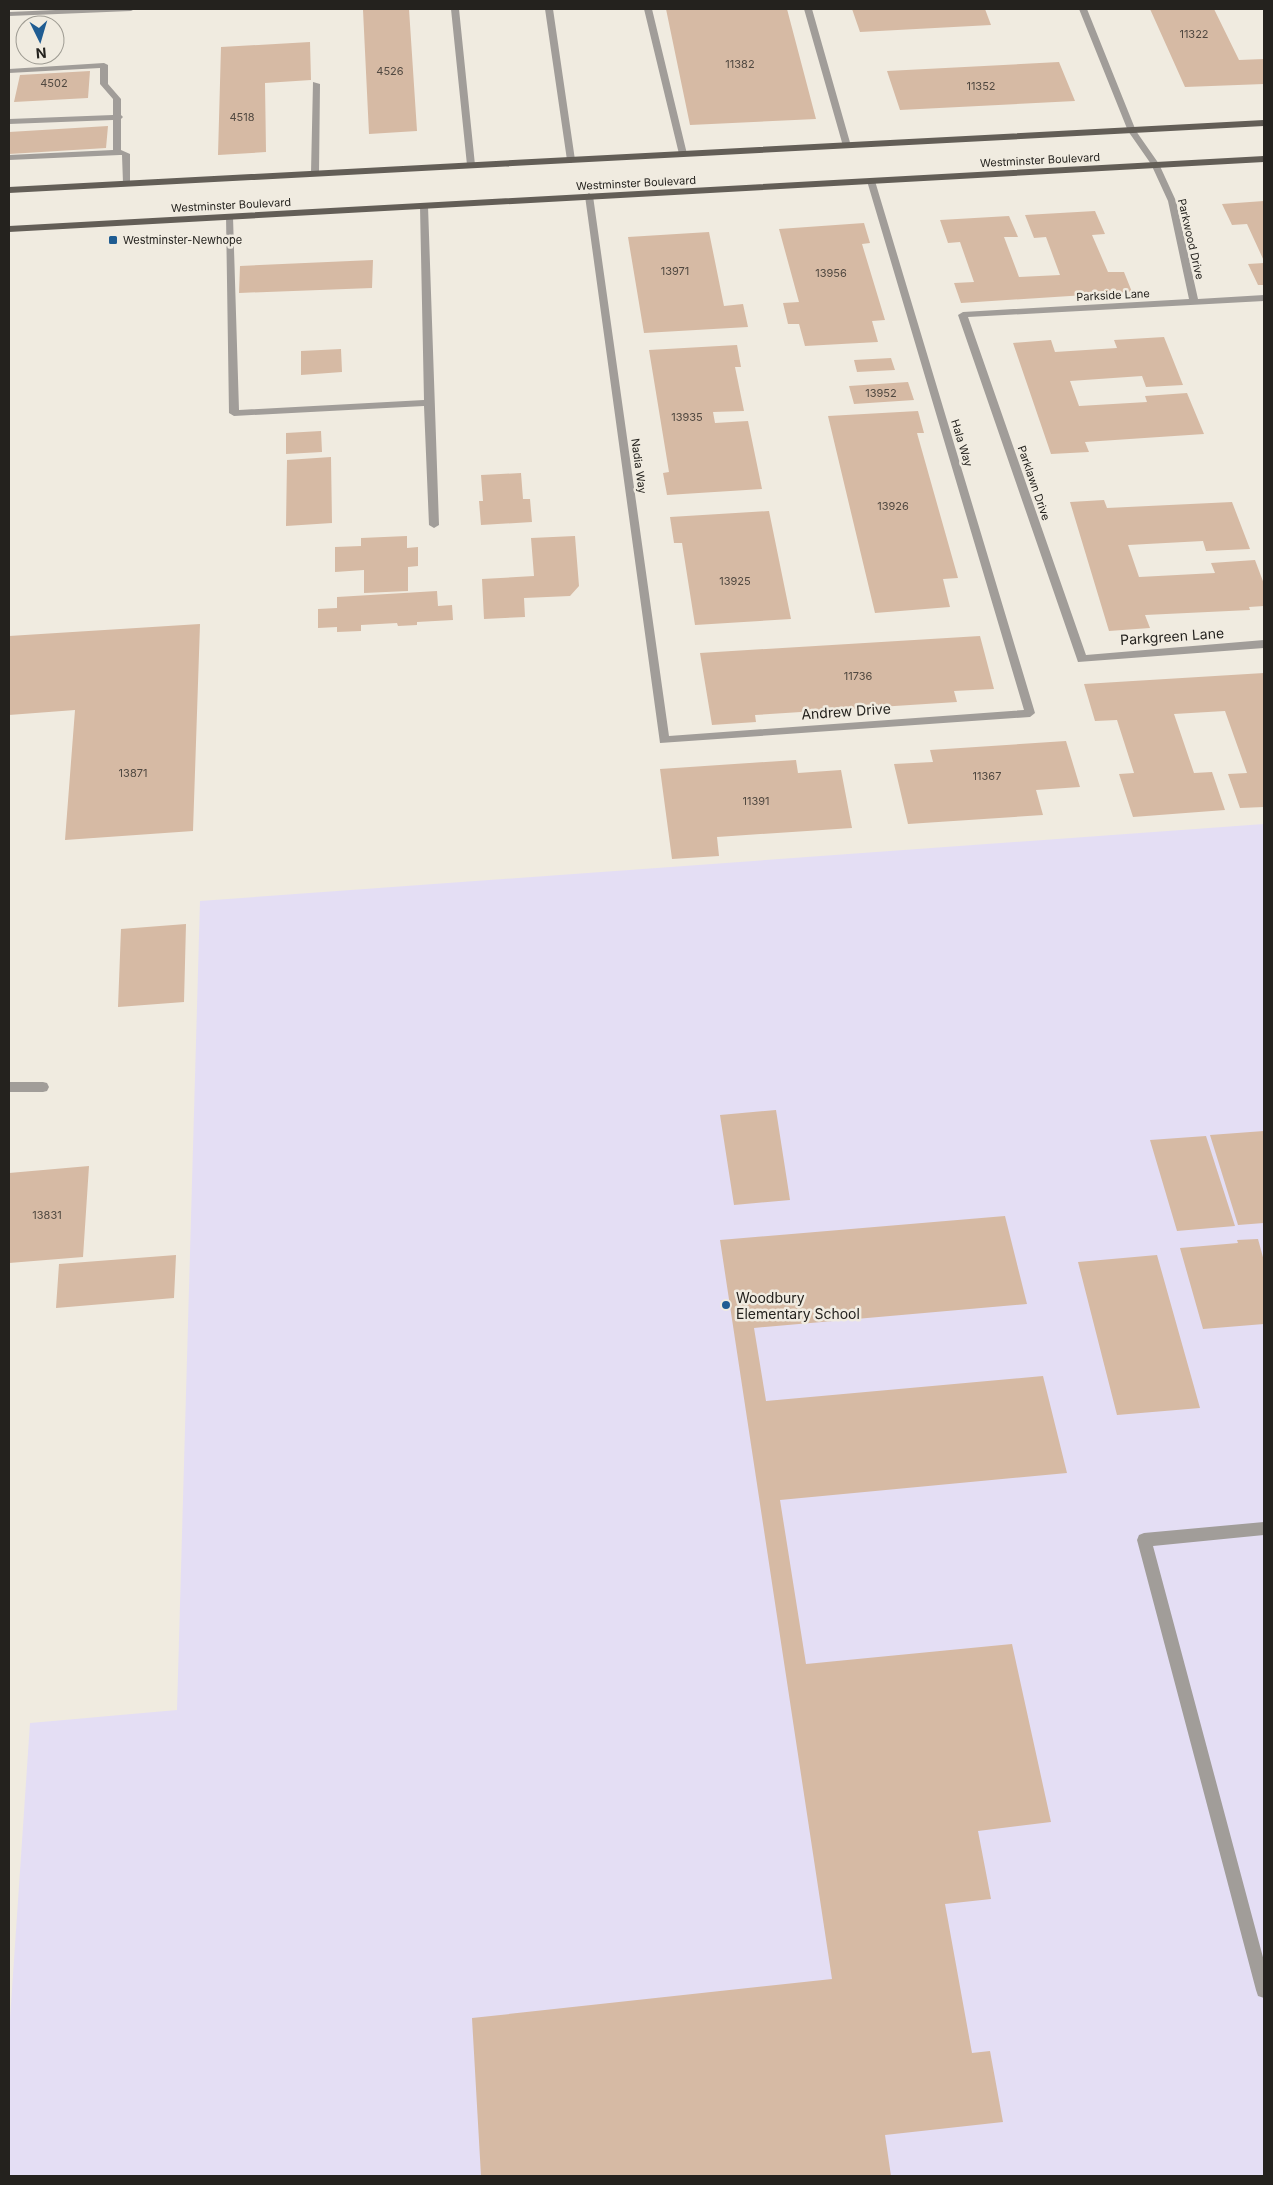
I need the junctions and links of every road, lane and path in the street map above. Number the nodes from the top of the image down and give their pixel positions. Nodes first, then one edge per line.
1 (131, 9) edge
2 (455, 9) edge
3 (549, 9) edge
4 (648, 9) edge
5 (808, 9) edge
6 (1083, 9) edge
7 (9, 14) edge
8 (9, 71) edge
9 (316, 84) dead end
10 (119, 117) junction
11 (9, 122) edge
12 (1264, 123) edge
13 (1132, 131) junction
14 (847, 146) junction
15 (117, 152) junction
16 (683, 154) junction
17 (9, 158) edge
18 (1264, 159) edge
19 (571, 160) junction
20 (1155, 164) junction
21 (471, 165) junction
22 (315, 174) junction
23 (871, 181) junction
24 (127, 183) junction
25 (9, 190) edge
26 (589, 196) junction
27 (424, 206) junction
28 (228, 216) junction
29 (9, 229) edge
30 (1264, 298) edge
31 (1194, 302) junction
32 (963, 315) joint
33 (429, 403) junction
34 (434, 525) dead end
35 (1264, 644) edge
36 (1082, 658) joint
37 (1030, 713) joint
38 (664, 740) joint
39 (9, 1087) edge
40 (43, 1087) dead end
41 (1264, 1528) edge
42 (1264, 1990) edge

1 - 7 street
2 - 21 street
3 - 19 street
4 - 16 street
5 - 14 street
6 - 13 street, Parkwood Drive
8 - 10 street
9 - 22 street
10 - 11 street
10 - 15 street
12 - 13 main road, Westminster Boulevard
13 - 14 main road, Westminster Boulevard
13 - 20 street, Parkwood Drive
14 - 16 main road, Westminster Boulevard
15 - 17 street
15 - 24 street
16 - 19 main road, Westminster Boulevard
18 - 20 main road, Westminster Boulevard
19 - 21 main road, Westminster Boulevard
20 - 23 main road, Westminster Boulevard
20 - 31 street, Parkwood Drive
21 - 22 main road, Westminster Boulevard
22 - 24 main road, Westminster Boulevard
23 - 26 main road, Westminster Boulevard
23 - 37 street, Hala Way
24 - 25 main road, Westminster Boulevard
26 - 27 main road, Westminster Boulevard
26 - 38 street, Nadia Way
27 - 28 main road, Westminster Boulevard
27 - 33 street
28 - 29 main road, Westminster Boulevard
28 - 33 street
30 - 31 street, Parkside Lane
31 - 32 street, Parkside Lane
32 - 36 street, Parklawn Drive
33 - 34 street
35 - 36 street, Parkgreen Lane
37 - 38 street, Andrew Drive
39 - 40 street
41 - 42 street

